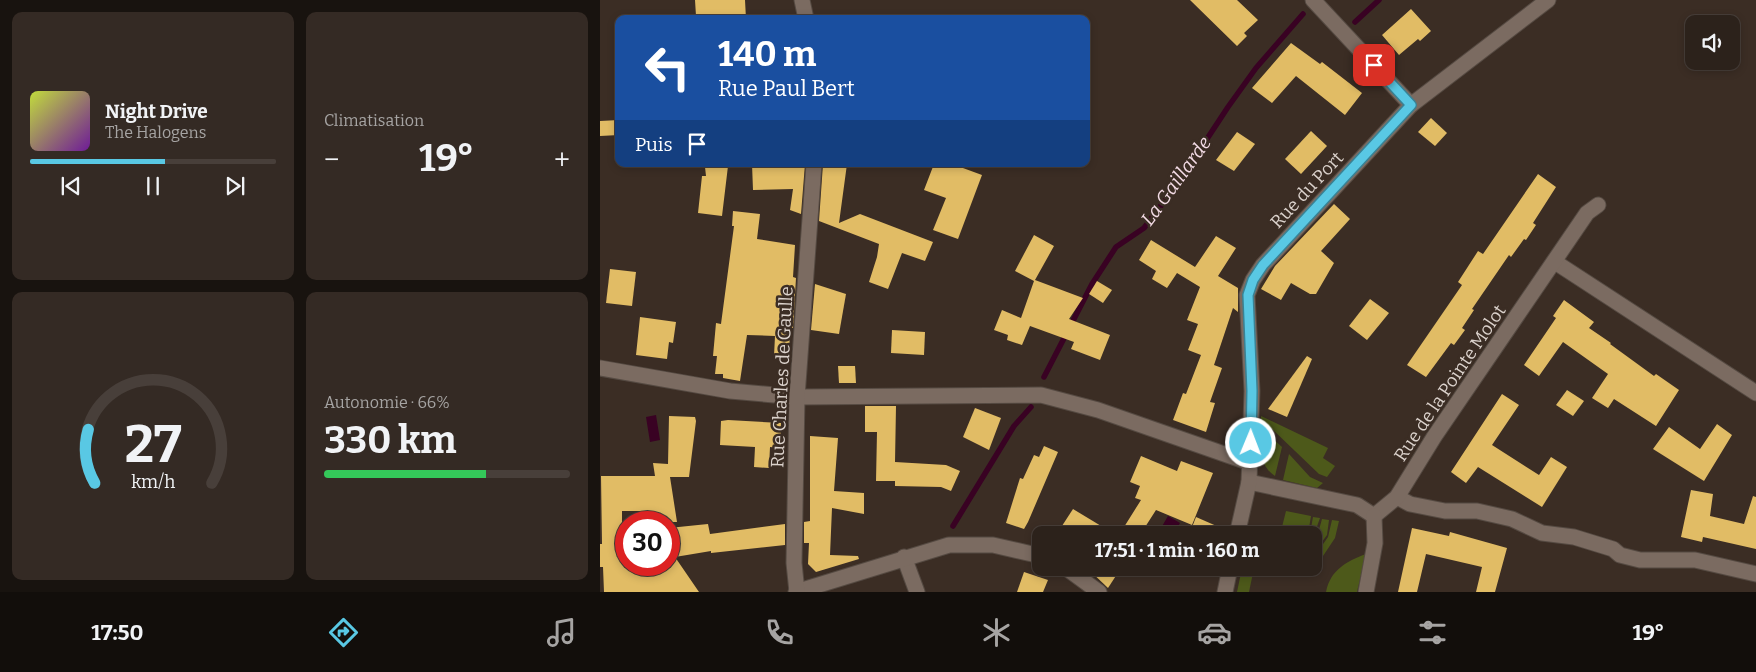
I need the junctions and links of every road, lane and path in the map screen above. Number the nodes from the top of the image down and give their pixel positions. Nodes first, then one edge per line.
1 (802, 0) edge
2 (1313, 0) edge
3 (1548, 0) edge
4 (805, 15) edge
5 (1411, 105) junction
6 (814, 167) edge
7 (1598, 205) dead end
8 (1555, 262) junction
9 (600, 368) edge
10 (1756, 393) edge
11 (797, 397) junction
12 (1250, 463) junction
13 (1250, 482) junction
14 (1397, 497) junction
15 (1374, 516) junction
16 (1239, 526) edge
17 (1032, 554) edge
18 (904, 558) junction
19 (1756, 574) edge
20 (1077, 576) edge
21 (1228, 576) edge
22 (796, 592) edge
23 (918, 592) edge
24 (1099, 592) edge
25 (1225, 592) edge
26 (1366, 592) edge

1 - 4 street
2 - 5 street
3 - 5 street, Rue du Port
5 - 12 street, Rue du Port
6 - 11 street, Rue Charles de Gaulle
7 - 8 street, Rue de la Pointe Molot
8 - 10 street
8 - 14 street, Rue de la Pointe Molot
9 - 11 street
11 - 12 street
11 - 22 street, Rue Charles de Gaulle
12 - 13 street, Rue du Port
13 - 15 street
13 - 16 street, Rue du Port
14 - 15 street, Rue de la Pointe Molot
14 - 19 street
15 - 26 street
17 - 18 street
18 - 22 street
18 - 23 street
20 - 24 street
21 - 25 street

